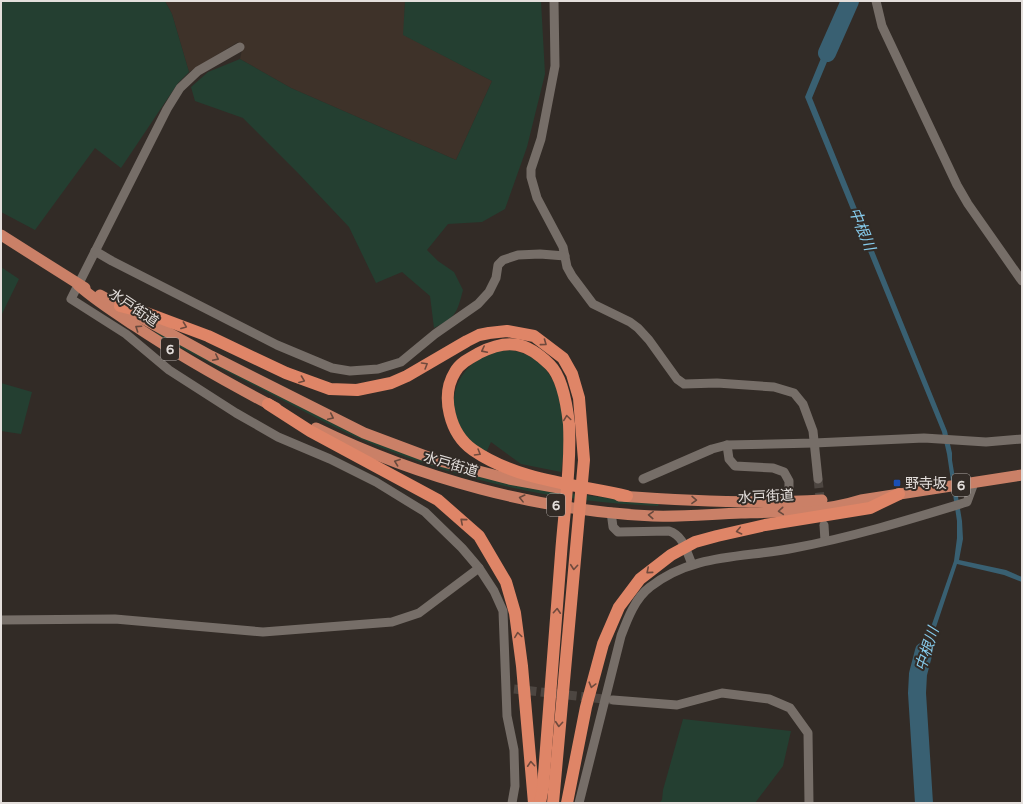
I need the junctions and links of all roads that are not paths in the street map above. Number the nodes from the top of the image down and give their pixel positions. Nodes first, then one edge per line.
1 (554, 1) edge
2 (876, 1) edge
3 (240, 47) dead end
4 (1, 235) edge
5 (96, 250) junction
6 (564, 256) junction
7 (1022, 281) edge
8 (78, 285) junction
9 (120, 306) junction
10 (268, 404) junction
11 (1022, 439) edge
12 (814, 443) junction
13 (727, 445) junction
14 (1022, 475) edge
15 (643, 479) dead end
16 (818, 479) tunnel mouth
17 (974, 484) junction
18 (899, 494) junction
19 (627, 496) junction
20 (860, 500) junction
21 (789, 502) junction
22 (611, 512) junction
23 (824, 525) dead end
24 (825, 541) junction
25 (692, 564) junction
26 (479, 568) junction
27 (1, 620) edge
28 (613, 700) tunnel mouth
29 (512, 803) edge
30 (534, 803) edge
31 (540, 803) edge
32 (553, 803) edge
33 (567, 803) edge
34 (580, 803) edge
35 (809, 803) edge

1 - 6 street
2 - 7 street
3 - 5 street
4 - 8 highway, 水戸街道 / 6
5 - 6 street
5 - 8 street
6 - 12 street
8 - 9 highway, 水戸街道 / 6
10 -> 8 highway, 水戸街道 / 6
8 - 26 street
9 -> 19 highway, 水戸街道 / 6
9 -> 32 highway
22 -> 10 highway, 水戸街道 / 6
30 -> 10 highway
11 - 12 street
12 - 13 street
12 - 16 street
13 - 15 street
13 - 21 street
14 - 17 highway, 水戸街道 / 6
17 - 18 highway, 水戸街道 / 6
17 - 24 street
18 - 20 highway, 水戸街道 / 6
18 -> 33 highway
19 -> 21 highway, 水戸街道 / 6
31 -> 19 highway
20 - 21 highway, 水戸街道 / 6
20 -> 22 highway, 水戸街道 / 6
22 - 25 street
23 - 24 street
24 - 25 street
25 - 34 street
26 - 27 street
26 - 29 street
28 - 35 street

